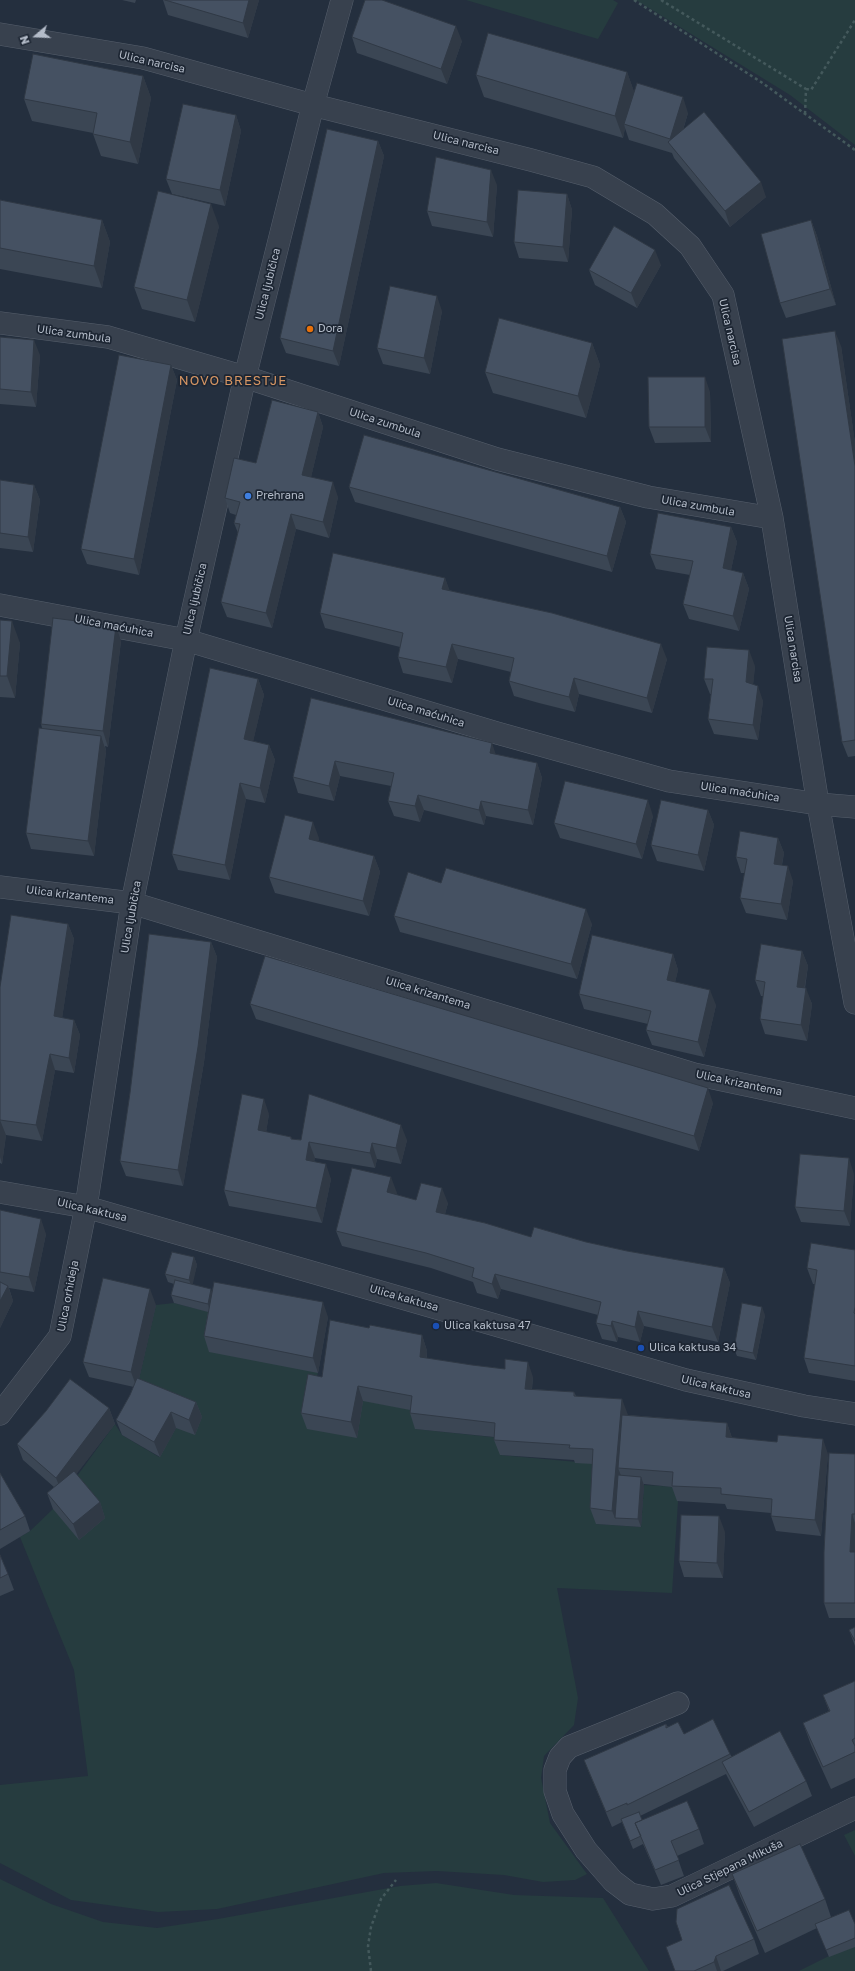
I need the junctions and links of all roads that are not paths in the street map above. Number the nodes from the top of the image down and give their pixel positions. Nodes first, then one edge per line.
1 (342, 0) edge
2 (0, 34) edge
3 (313, 105) junction
4 (0, 323) edge
5 (245, 377) junction
6 (772, 518) junction
7 (0, 605) edge
8 (186, 640) junction
9 (818, 804) junction
10 (855, 807) edge
11 (0, 887) edge
12 (132, 903) junction
13 (855, 1002) edge
14 (855, 1108) edge
15 (0, 1192) edge
16 (86, 1207) junction
17 (0, 1414) edge
18 (855, 1414) edge
19 (678, 1703) dead end
20 (855, 1808) edge

1 - 3 street, Ulica ljubičica
2 - 3 street, Ulica narcisa
3 - 5 street, Ulica ljubičica
3 - 6 street, Ulica narcisa
4 - 5 street, Ulica zumbula
5 - 6 street, Ulica zumbula
5 - 8 street, Ulica ljubičica
6 - 9 street, Ulica narcisa
7 - 8 street, Ulica maćuhica
8 - 9 street, Ulica maćuhica
8 - 12 street, Ulica ljubičica
9 - 10 street, Ulica maćuhica
9 - 13 street, Ulica narcisa
11 - 12 street, Ulica krizantema
12 - 14 street, Ulica krizantema
12 - 16 street, Ulica ljubičica
15 - 16 street, Ulica kaktusa
16 - 17 street, Ulica orhideja
16 - 18 street, Ulica kaktusa
19 - 20 street, Ulica Stjepana Mikuša

